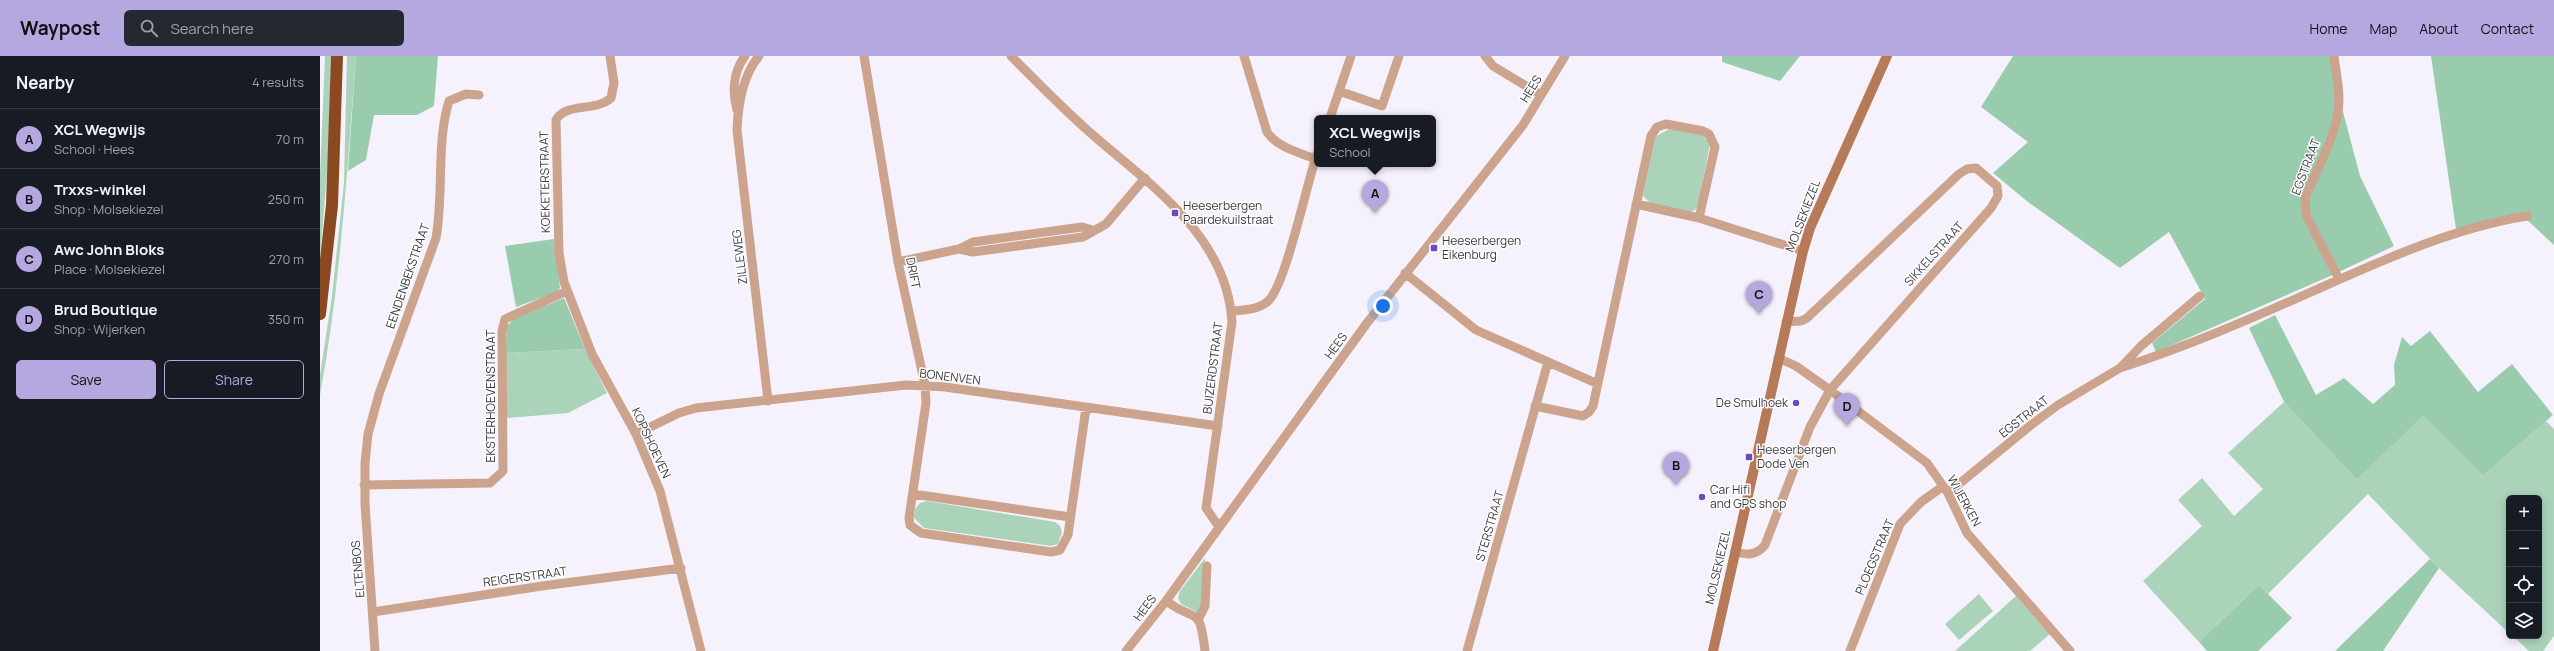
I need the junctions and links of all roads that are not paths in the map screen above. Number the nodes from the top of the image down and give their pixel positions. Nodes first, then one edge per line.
1 (337, 56) edge
2 (342, 56) edge
3 (610, 56) edge
4 (745, 56) edge
5 (759, 56) edge
6 (864, 56) edge
7 (1011, 56) edge
8 (1351, 56) edge
9 (1399, 56) edge
10 (1486, 56) edge
11 (1565, 56) edge
12 (1887, 56) edge
13 (2334, 56) edge
14 (1246, 58) edge
15 (337, 72) junction
16 (1339, 91) junction
17 (479, 95) dead end
18 (1541, 95) junction
19 (738, 110) junction
20 (1331, 115) edge
21 (1314, 155) edge
22 (1314, 163) edge
23 (1145, 178) junction
24 (1636, 204) junction
25 (2527, 216) dead end
26 (1699, 218) junction
27 (1802, 251) junction
28 (559, 253) joint
29 (898, 262) junction
30 (1405, 273) junction
31 (2339, 279) junction
32 (567, 291) junction
33 (2200, 296) dead end
34 (1232, 311) junction
35 (320, 314) edge
36 (1786, 322) junction
37 (1778, 358) junction
38 (1548, 362) junction
39 (2120, 368) junction
40 (1598, 384) junction
41 (925, 385) junction
42 (1830, 390) junction
43 (768, 400) junction
44 (1535, 406) junction
45 (1086, 408) junction
46 (1218, 426) junction
47 (636, 434) junction
48 (364, 485) junction
49 (1945, 490) junction
50 (913, 494) junction
51 (1070, 517) junction
52 (1219, 527) junction
53 (1735, 552) junction
54 (1207, 566) dead end
55 (681, 568) junction
56 (1166, 601) junction
57 (373, 612) junction
58 (1199, 618) junction
59 (375, 651) edge
60 (701, 651) edge
61 (1126, 651) edge
62 (1205, 651) edge
63 (1467, 651) edge
64 (1712, 651) edge
65 (1850, 651) edge
66 (2070, 651) edge

1 - 15 highway
2 - 15 main road
3 - 28 street, KOEKETERSTRAAT
4 - 19 street, ZILLEWEG
5 - 19 street, ZILLEWEG
6 - 29 street, DRIFT
7 - 23 street, BUIZERDSTRAAT
8 - 16 street
9 - 16 street
10 - 18 street
11 - 18 street, HEES
12 - 27 main road, MOLSEKIEZEL
13 - 31 street, EGSTRAAT
14 - 21 street
15 - 35 highway
16 - 20 street
17 - 48 street, EENDENBEKSTRAAT
18 - 30 street, HEES
19 - 43 street, ZILLEWEG
22 - 34 street
23 - 29 street
23 - 34 street, BUIZERDSTRAAT
24 - 26 street
24 - 26 street
24 - 40 street
25 - 31 street, EGSTRAAT
26 - 27 street
27 - 36 main road, MOLSEKIEZEL
28 - 32 street, KOPSHOEVEN
29 - 41 street, DRIFT
30 - 38 street
30 - 52 street, HEES
31 - 39 street, EGSTRAAT
32 - 47 street, KOPSHOEVEN
32 - 48 street, EKSTERHOEVENSTRAAT
33 - 39 street, EGSTRAAT
34 - 46 street, BUIZERDSTRAAT
36 - 37 main road, MOLSEKIEZEL
36 - 42 street, SIKKELSTRAAT
37 - 42 street, WIJERKEN
37 - 53 main road, MOLSEKIEZEL
38 - 40 street
38 - 44 street, STERSTRAAT
39 - 49 street, EGSTRAAT
40 - 44 street
41 - 43 street, BONENVEN
41 - 45 street, BONENVEN
41 - 50 street, DRIFT
42 - 49 street, WIJERKEN
42 - 53 street, SIKKELSTRAAT
43 - 47 street, BONENVEN
44 - 63 street, STERSTRAAT
45 - 46 street, BONENVEN
45 - 51 street, DRIFT
46 - 52 street, BUIZERDSTRAAT
47 - 55 street, KOPSHOEVEN
48 - 57 street, ELTENBOS
49 - 65 street, PLOEGSTRAAT
49 - 66 street, WIJERKEN
50 - 51 street
50 - 51 street, DRIFT
52 - 56 street, HEES
53 - 64 main road, MOLSEKIEZEL
54 - 58 street
55 - 57 street, REIGERSTRAAT
55 - 60 street, KOPSHOEVEN
56 - 58 street
56 - 61 street, HEES
57 - 59 street, ELTENBOS
58 - 62 street

